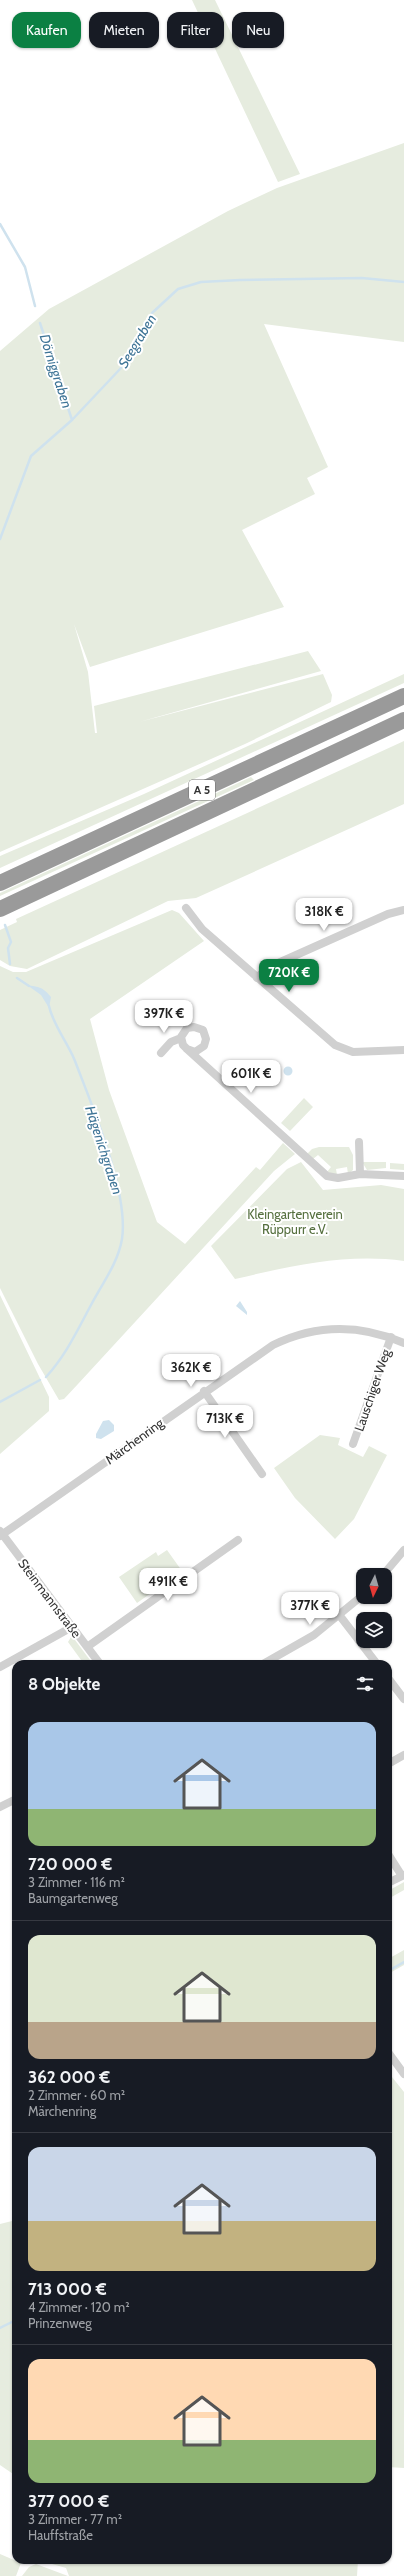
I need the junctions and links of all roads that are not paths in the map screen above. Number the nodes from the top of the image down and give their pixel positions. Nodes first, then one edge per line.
1 (404, 696) edge
2 (404, 720) edge
3 (0, 883) edge
4 (2, 908) edge
5 (186, 908) dead end
6 (404, 910) edge
7 (257, 978) junction
8 (181, 1038) junction
9 (187, 1050) junction
10 (404, 1050) edge
11 (161, 1053) dead end
12 (359, 1142) dead end
13 (360, 1174) junction
14 (404, 1176) edge
15 (391, 1337) junction
16 (404, 1343) edge
17 (204, 1391) junction
18 (353, 1444) dead end
19 (262, 1474) dead end
20 (1, 1534) edge
21 (238, 1540) dead end
22 (404, 1550) edge
23 (389, 1568) edge
24 (356, 1601) edge
25 (340, 1616) junction
26 (72, 1627) junction
27 (87, 1647) junction
28 (12, 1660) edge
29 (13, 1660) edge
30 (97, 1660) edge
31 (270, 1660) edge
32 (374, 1660) edge
33 (0, 1667) edge
34 (392, 1683) edge
35 (404, 1699) edge
36 (404, 1755) edge
37 (392, 1762) edge
38 (12, 1801) edge
39 (0, 1807) edge
40 (392, 1860) edge
41 (403, 1875) edge
42 (392, 1881) edge
43 (392, 2058) edge
44 (404, 2074) edge

1 - 3 highway, A 5
2 - 4 highway, A 5
5 - 7 street
6 - 7 street
7 - 10 street
8 - 9 street
8 - 9 street
8 - 11 street
9 - 13 street
12 - 13 street
13 - 14 street
15 - 16 street, Märchenring
15 - 17 street, Märchenring
15 - 18 street, Lauschiger Weg
17 - 19 street
17 - 20 street, Märchenring
20 - 26 street, Steinmannstraße
21 - 27 street
22 - 23 street
24 - 25 street
25 - 31 street
25 - 32 street
26 - 27 street, Steinmannstraße
26 - 29 street
27 - 30 street, Steinmannstraße
28 - 33 street
34 - 35 street
36 - 37 street
38 - 39 street
40 - 41 street
41 - 42 street
43 - 44 street

